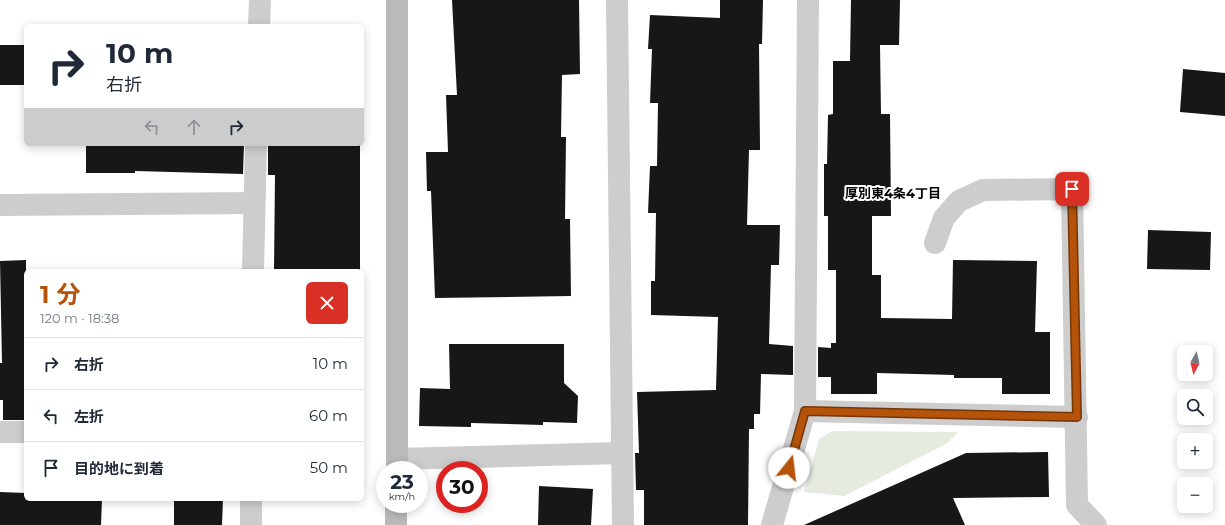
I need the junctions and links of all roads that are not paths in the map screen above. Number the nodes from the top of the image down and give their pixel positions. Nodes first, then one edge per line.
1 (260, 0) edge
2 (397, 0) edge
3 (617, 0) edge
4 (808, 0) edge
5 (259, 24) edge
6 (256, 146) edge
7 (254, 204) junction
8 (0, 205) edge
9 (936, 243) dead end
10 (253, 269) edge
11 (805, 411) junction
12 (1077, 417) junction
13 (0, 432) edge
14 (24, 432) edge
15 (622, 453) junction
16 (397, 461) edge
17 (428, 463) edge
18 (251, 501) edge
19 (396, 513) edge
20 (251, 525) edge
21 (396, 525) edge
22 (623, 525) edge
23 (772, 525) edge
24 (1096, 525) edge

1 - 5 street
2 - 16 street
3 - 15 street
4 - 11 street
6 - 7 street
7 - 8 street
7 - 10 street
9 - 12 street
11 - 12 street
11 - 23 street
12 - 24 street
13 - 14 street
15 - 17 street
15 - 22 street
18 - 20 street
19 - 21 street

